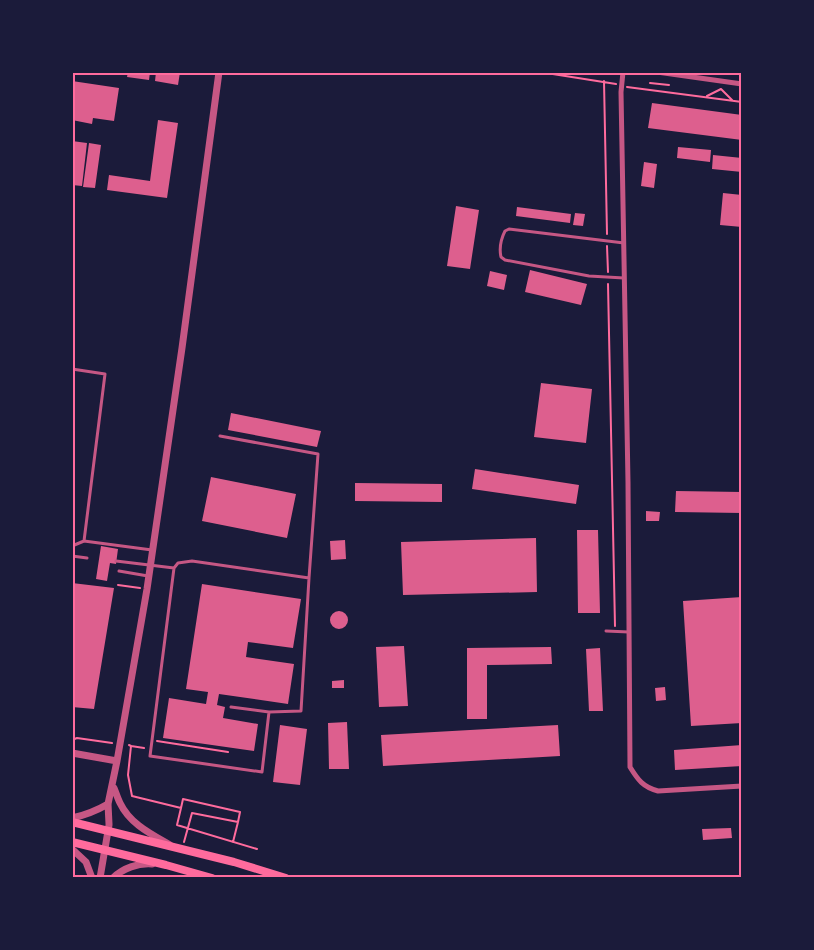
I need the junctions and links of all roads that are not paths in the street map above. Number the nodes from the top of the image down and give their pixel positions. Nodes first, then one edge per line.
1 (219, 72) edge
2 (623, 72) edge
3 (657, 72) edge
4 (684, 74) edge
5 (742, 84) edge
6 (624, 243) junction
7 (624, 278) junction
8 (72, 369) edge
9 (220, 436) dead end
10 (84, 541) junction
11 (72, 546) edge
12 (153, 550) junction
13 (72, 556) edge
14 (87, 558) dead end
15 (116, 561) dead end
16 (150, 566) junction
17 (174, 568) junction
18 (119, 571) dead end
19 (149, 576) junction
20 (309, 578) junction
21 (606, 631) dead end
22 (630, 632) junction
23 (231, 707) dead end
24 (269, 712) junction
25 (72, 753) edge
26 (117, 761) junction
27 (742, 786) edge
28 (114, 788) junction
29 (108, 804) junction
30 (72, 818) edge
31 (72, 822) edge
32 (108, 827) junction
33 (72, 842) edge
34 (171, 846) junction
35 (72, 849) edge
36 (105, 850) junction
37 (166, 864) junction
38 (92, 878) edge
39 (100, 878) edge
40 (113, 878) edge
41 (212, 878) edge
42 (286, 878) edge

1 - 12 street
2 - 6 street
3 - 4 street
4 - 5 street
6 - 7 street
6 - 7 lane
7 - 22 street
8 - 10 lane
9 - 20 lane
10 - 11 lane
10 - 12 lane
12 - 16 street
13 - 14 lane
15 - 16 lane
16 - 17 lane
16 - 19 street
17 - 20 lane
17 - 24 lane
18 - 19 lane
19 - 26 street
20 - 24 lane
21 - 22 lane
22 - 27 street
23 - 24 lane
25 - 26 street
26 - 28 street
26 - 29 street
28 - 32 street
28 - 34 street
29 - 30 street
29 - 32 street
31 - 32 main road
32 - 34 main road
32 - 36 street
33 - 36 main road
34 - 42 main road
35 - 38 street
36 - 37 main road
36 - 39 street
37 - 40 street
37 - 41 main road

